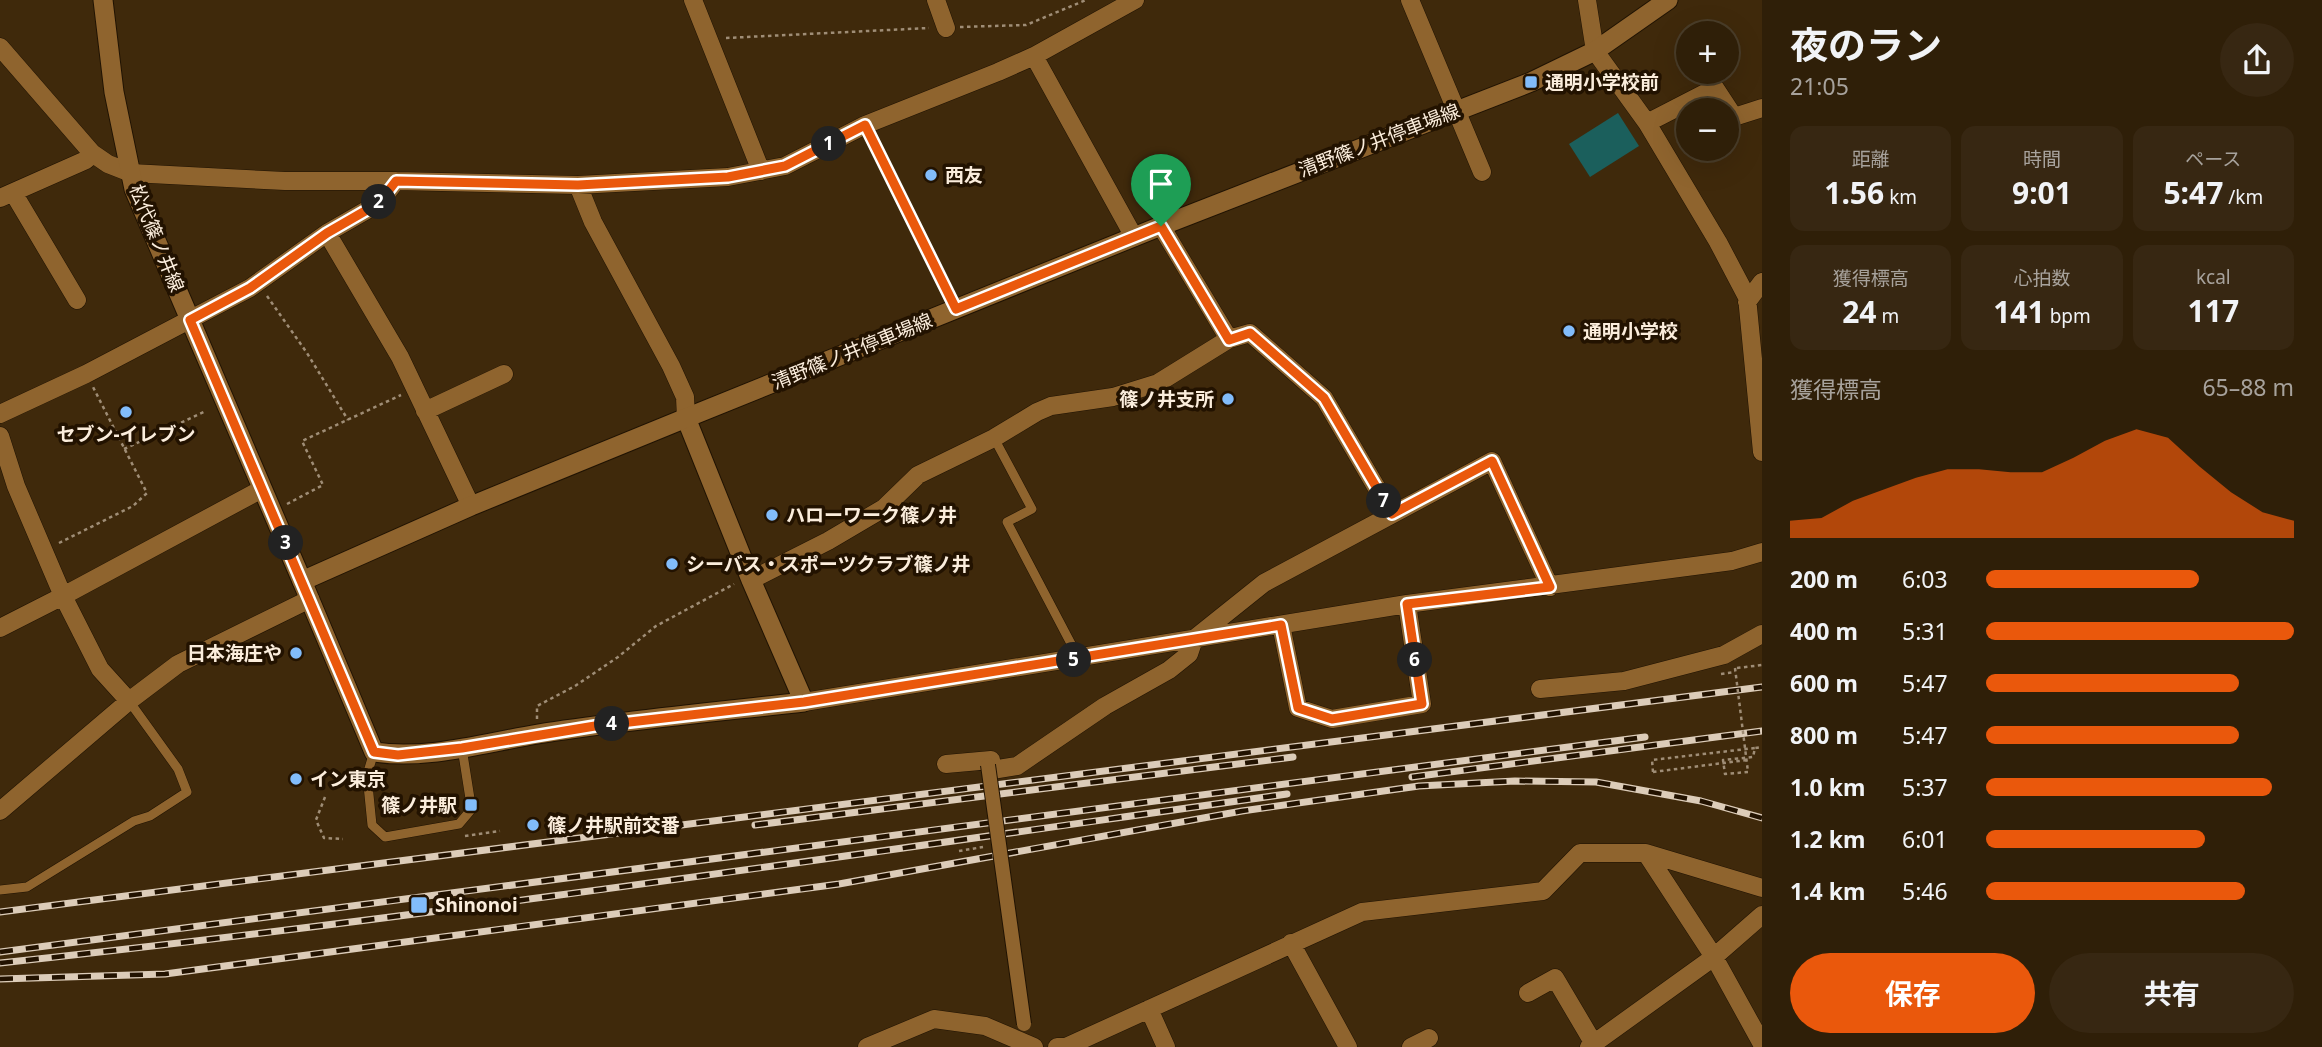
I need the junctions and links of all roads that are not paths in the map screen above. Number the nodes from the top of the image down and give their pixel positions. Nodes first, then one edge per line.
1 (103, 0) edge
2 (693, 0) edge
3 (936, 0) edge
4 (1135, 0) edge
5 (1410, 0) edge
6 (1587, 0) edge
7 (1668, 0) edge
8 (946, 28) road end
9 (0, 47) edge
10 (1595, 51) junction
11 (1034, 55) junction
12 (1762, 108) edge
13 (1455, 110) junction
14 (1647, 123) junction
15 (92, 153) junction
16 (761, 171) junction
17 (1482, 172) dead end
18 (131, 173) junction
19 (396, 181) junction
20 (578, 185) junction
21 (7, 196) edge
22 (1161, 226) junction
23 (327, 233) junction
24 (1134, 237) junction
25 (1762, 282) edge
26 (77, 300) dead end
27 (1747, 302) junction
28 (190, 320) junction
29 (1229, 340) junction
30 (505, 374) dead end
31 (425, 411) junction
32 (0, 414) edge
33 (686, 418) junction
34 (0, 436) edge
35 (994, 438) junction
36 (1762, 447) edge
37 (262, 489) junction
38 (471, 506) junction
39 (1392, 514) junction
40 (1762, 552) edge
41 (750, 578) junction
42 (1550, 587) junction
43 (306, 590) junction
44 (63, 596) junction
45 (1407, 604) junction
46 (1281, 625) junction
47 (0, 628) edge
48 (1762, 634) edge
49 (1194, 639) junction
50 (1079, 659) junction
51 (1540, 689) dead end
52 (129, 701) junction
53 (804, 702) junction
54 (462, 748) junction
55 (374, 752) junction
56 (946, 764) dead end
57 (988, 765) dead end
58 (0, 811) edge
59 (990, 846) road end
60 (1646, 853) junction
61 (1762, 888) edge
62 (0, 890) edge
63 (1762, 915) edge
64 (1291, 943) junction
65 (1003, 948) dead end
66 (1714, 957) junction
67 (1528, 992) dead end
68 (1149, 1009) junction
69 (1024, 1024) dead end
70 (1429, 1038) dead end
71 (902, 1040) edge
72 (1597, 1044) edge
73 (1762, 1044) edge
74 (867, 1047) edge
75 (1034, 1047) edge
76 (1057, 1047) edge
77 (1166, 1047) edge
78 (1348, 1047) edge
79 (1411, 1047) edge

1 - 18 main road, 松代篠ノ井線
2 - 16 street
3 - 8 street
4 - 11 street
5 - 13 street
6 - 10 street
7 - 10 main road, 清野篠ノ井停車場線
9 - 15 street
10 - 13 main road, 清野篠ノ井停車場線
10 - 14 street
11 - 16 street
11 - 24 street
12 - 14 street
13 - 17 street
13 - 22 main road, 清野篠ノ井停車場線
14 - 27 street
15 - 18 street
15 - 21 street
16 - 20 street
18 - 19 street
18 - 28 main road, 松代篠ノ井線
19 - 20 street
19 - 23 street
20 - 33 street
21 - 26 street
22 - 24 main road, 清野篠ノ井停車場線
22 - 29 street
23 - 28 street
23 - 31 street
24 - 33 main road, 清野篠ノ井停車場線
25 - 27 street
27 - 36 street
28 - 32 street
28 - 37 main road, 松代篠ノ井線
29 - 35 street
29 - 39 street
30 - 31 street
31 - 38 street
33 - 38 main road, 清野篠ノ井停車場線
33 - 41 main road
34 - 44 street
35 - 41 street
35 - 50 lane
37 - 43 main road, 松代篠ノ井線
37 - 44 street
38 - 43 main road, 清野篠ノ井停車場線
39 - 42 street
39 - 49 street
40 - 42 street
41 - 53 main road
42 - 45 street
43 - 52 street
43 - 55 main road, 松代篠ノ井線
44 - 47 street
44 - 52 street
45 - 46 street
45 - 46 street
46 - 49 street
48 - 51 street
49 - 50 street
49 - 56 street
50 - 53 street
52 - 58 street
52 - 62 lane
53 - 54 main road
54 - 55 main road
54 - 55 lane
57 - 69 street, bridge
59 - 65 street
60 - 61 street
60 - 64 street
60 - 66 street
63 - 66 street
64 - 68 street
64 - 78 street
66 - 72 street
66 - 73 street
67 - 72 street
68 - 76 street
68 - 77 street
70 - 79 street
71 - 74 street
71 - 75 street

